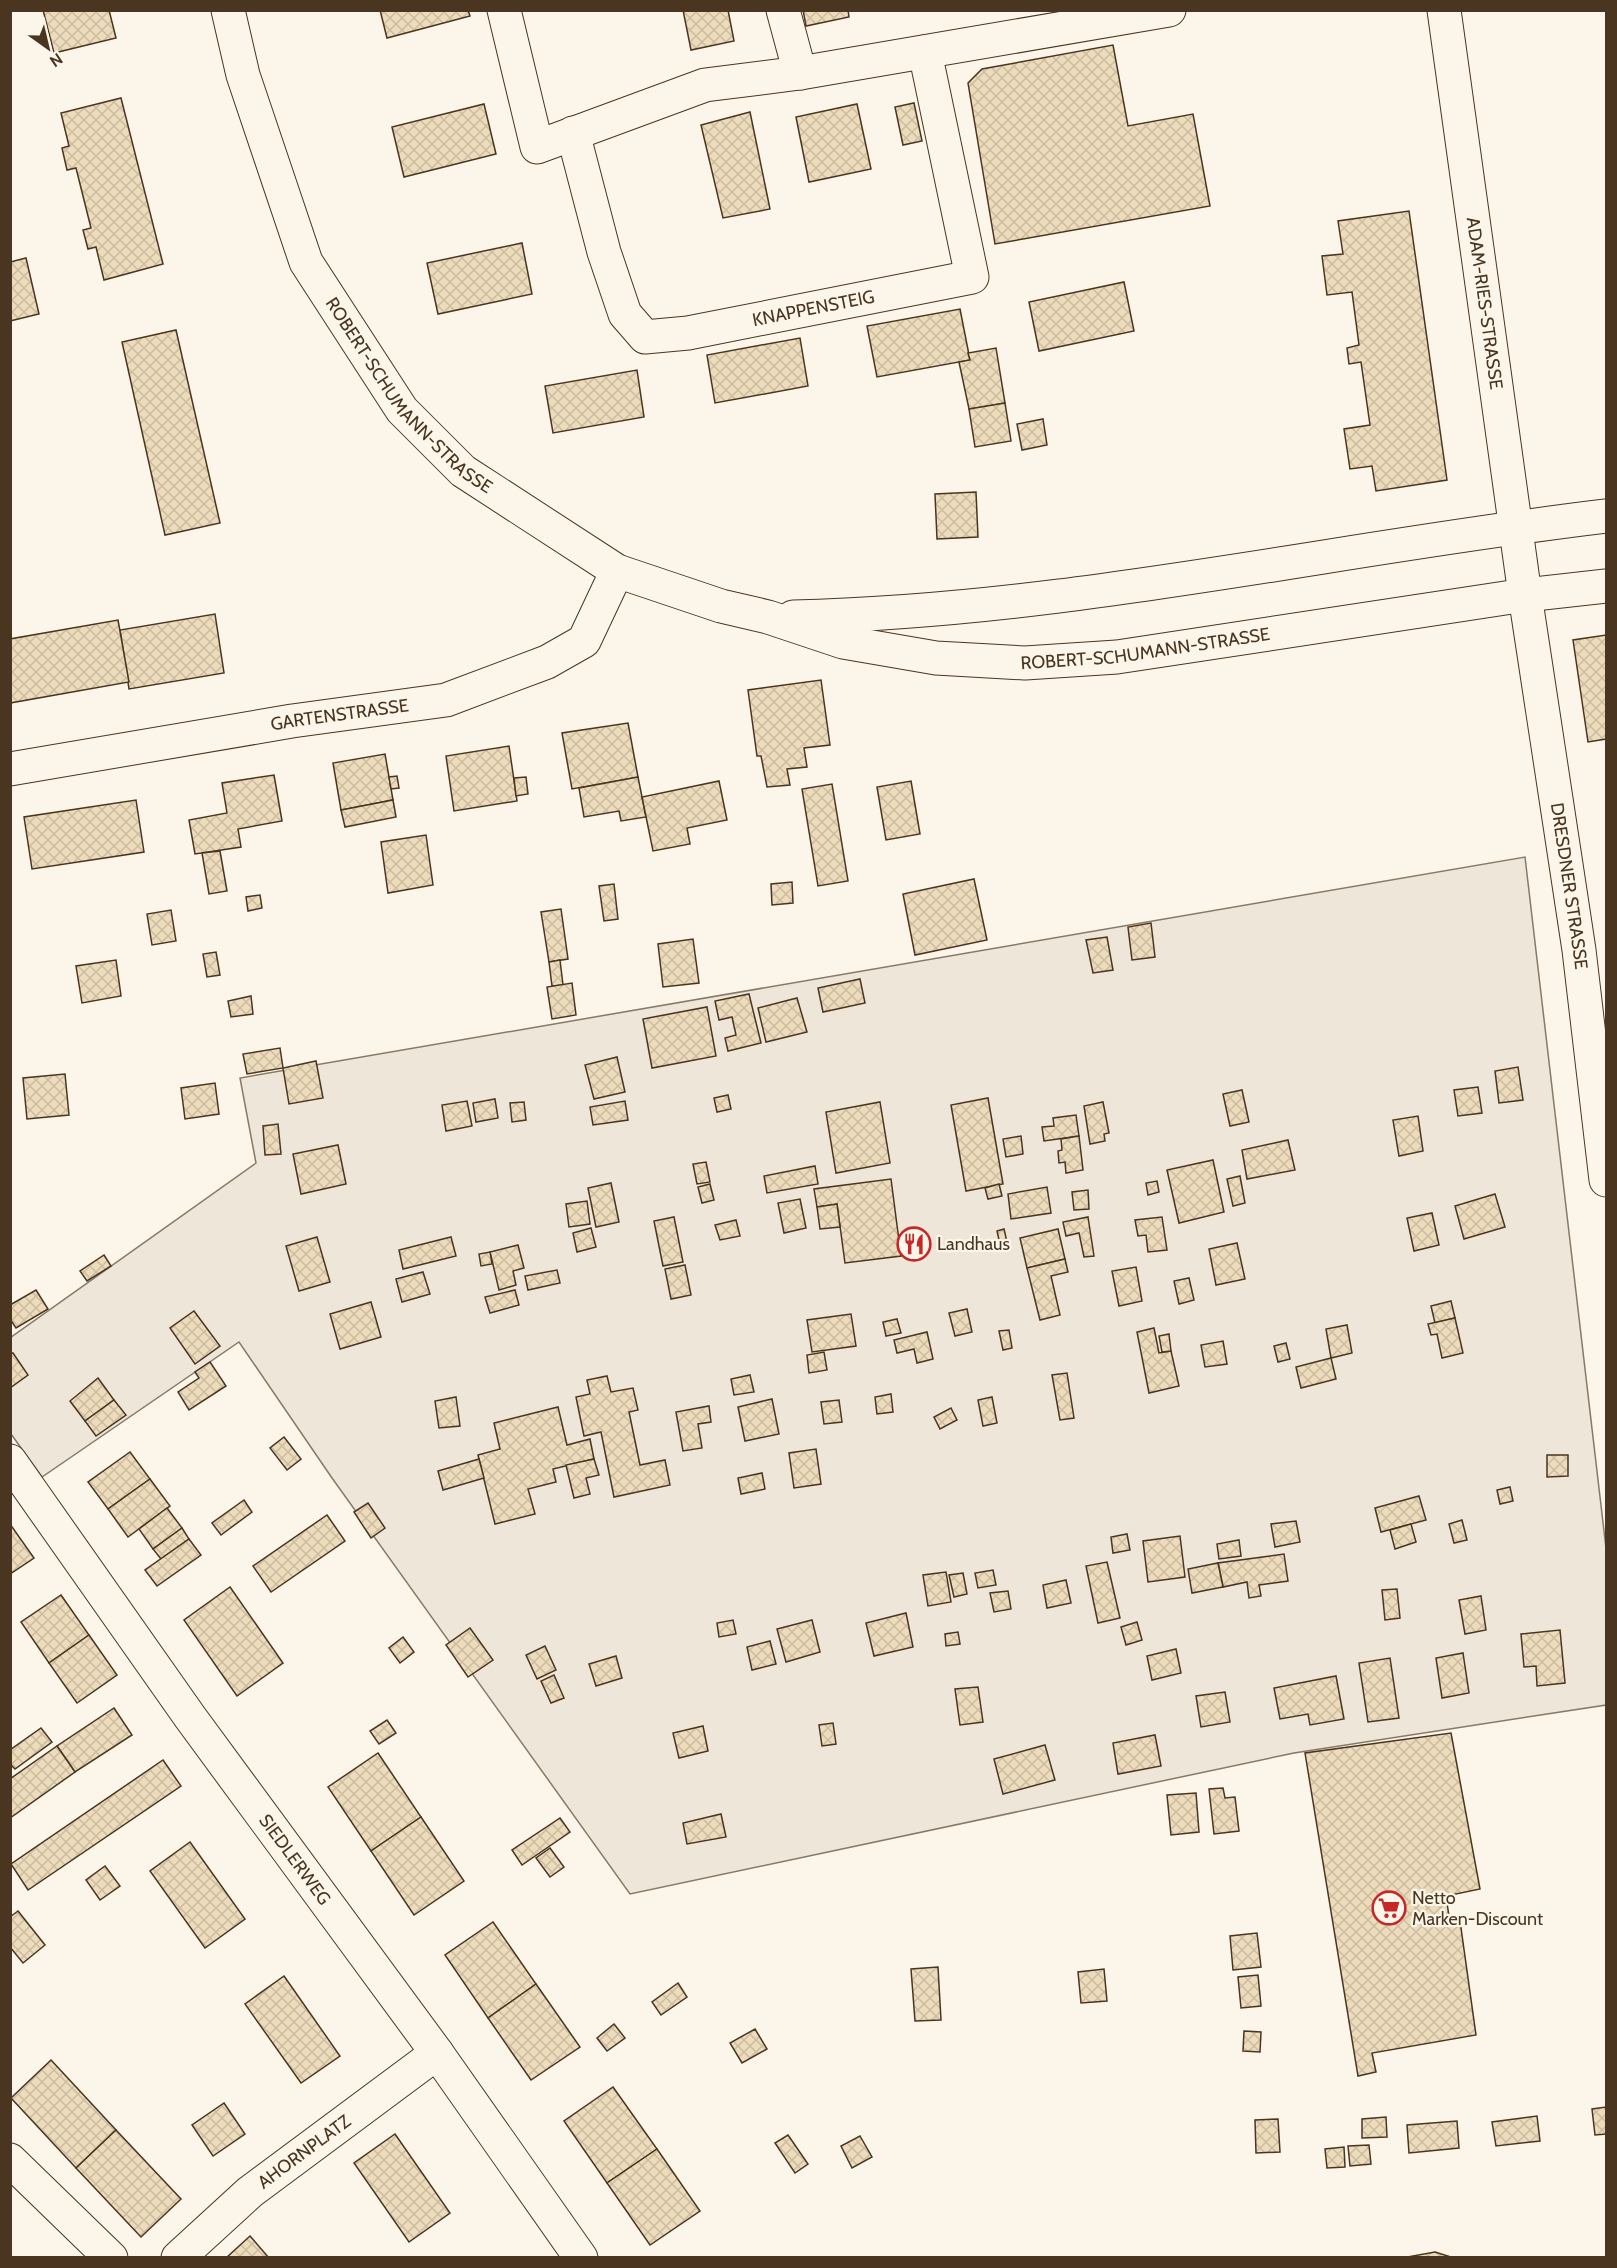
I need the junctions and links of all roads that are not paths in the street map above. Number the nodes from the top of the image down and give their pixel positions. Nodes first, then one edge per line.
1 (228, 10) edge
2 (504, 10) edge
3 (783, 10) edge
4 (1169, 10) edge
5 (1444, 10) edge
6 (925, 52) junction
7 (800, 73) junction
8 (573, 133) junction
9 (1606, 516) edge
10 (1516, 526) junction
11 (617, 571) junction
12 (1606, 586) edge
13 (1525, 595) junction
14 (768, 617) junction
15 (10, 769) edge
16 (1606, 1180) edge
17 (10, 1461) edge
18 (437, 2053) junction
19 (10, 2160) edge
20 (111, 2258) edge
21 (178, 2258) edge
22 (581, 2258) edge

1 - 11 street, ROBERT-SCHUMANN-STRASSE
2 - 8 street
3 - 7 street
4 - 6 street
5 - 10 street, ADAM-RIES-STRASSE
6 - 7 street
6 - 8 street, KNAPPENSTEIG
7 - 8 street
9 - 10 street, ROBERT-SCHUMANN-STRASSE
10 - 13 street, ADAM-RIES-STRASSE
10 - 14 street, ROBERT-SCHUMANN-STRASSE
11 - 14 street, ROBERT-SCHUMANN-STRASSE
11 - 15 street, GARTENSTRASSE
12 - 13 street, ROBERT-SCHUMANN-STRASSE
13 - 14 street, ROBERT-SCHUMANN-STRASSE
13 - 16 street, DRESDNER STRASSE
17 - 18 street, SIEDLERWEG
18 - 21 street, AHORNPLATZ
18 - 22 street, SIEDLERWEG
19 - 20 street

